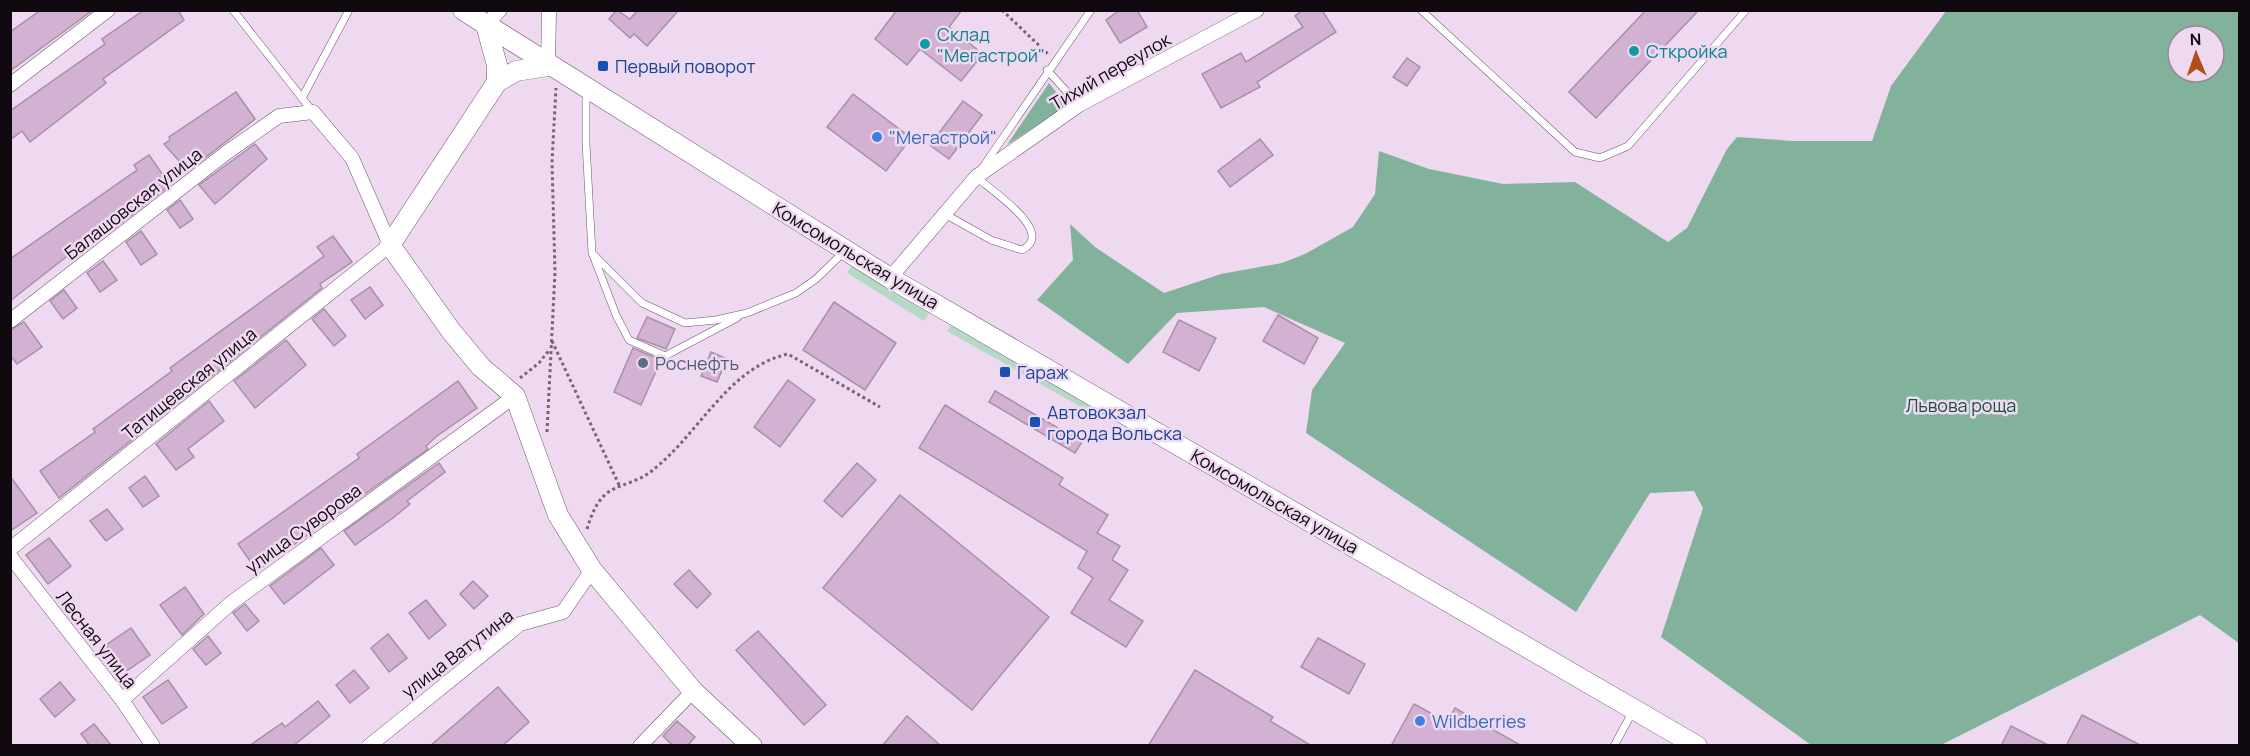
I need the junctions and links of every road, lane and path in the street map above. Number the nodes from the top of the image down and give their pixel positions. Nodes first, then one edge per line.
1 (108, 10) edge
2 (233, 10) edge
3 (349, 10) edge
4 (463, 10) edge
5 (500, 10) edge
6 (549, 10) edge
7 (1002, 10) edge
8 (1090, 10) edge
9 (1257, 10) edge
10 (1421, 10) edge
11 (1746, 10) edge
12 (486, 25) junction
13 (1054, 60) junction
14 (552, 68) junction
15 (1047, 70) junction
16 (498, 82) junction
17 (10, 85) edge
18 (586, 89) junction
19 (302, 98) junction
20 (1079, 105) junction
21 (313, 112) junction
22 (976, 177) junction
23 (943, 213) junction
24 (390, 245) junction
25 (846, 250) junction
26 (592, 253) junction
27 (890, 278) junction
28 (747, 313) junction
29 (10, 321) edge
30 (552, 339) junction
31 (551, 348) junction
32 (516, 388) junction
33 (880, 407) dead end
34 (547, 435) dead end
35 (620, 487) junction
36 (10, 549) edge
37 (10, 556) edge
38 (588, 564) junction
39 (693, 691) junction
40 (122, 700) junction
41 (1635, 709) junction
42 (153, 746) edge
43 (369, 746) edge
44 (640, 746) edge
45 (752, 746) edge
46 (1614, 746) edge
47 (1697, 746) edge

1 - 17 street
2 - 19 lane
3 - 19 lane
4 - 12 main road, Комсомольская улица
5 - 12 street
6 - 14 street
7 - 13 path
8 - 13 lane
9 - 20 street, Тихий переулок
10 - 11 lane
12 - 14 main road, Комсомольская улица
12 - 16 main road
13 - 15 lane
14 - 16 main road
14 - 18 main road, Комсомольская улица
14 - 30 path
15 - 20 lane
15 - 22 lane
16 - 24 main road
18 - 25 main road, Комсомольская улица
18 - 26 lane
19 - 21 lane
20 - 22 street, Тихий переулок
21 - 24 street
21 - 29 street, Балашовская улица
22 - 23 street, Тихий переулок
22 - 23 lane
23 - 27 street, Тихий переулок
24 - 32 main road
24 - 36 street, Татищевская улица
25 - 27 main road, Комсомольская улица
25 - 28 lane
26 - 28 lane
26 - 28 lane
27 - 41 main road, Комсомольская улица
30 - 31 path
30 - 35 path
31 - 32 path
31 - 34 path
32 - 38 main road
32 - 40 street, улица Суворова
33 - 35 path
35 - 38 path
37 - 40 street, Лесная улица
38 - 39 main road
38 - 43 street, улица Ватутина
39 - 44 street
39 - 45 main road
40 - 42 street, Лесная улица
41 - 46 lane
41 - 47 main road, Комсомольская улица

